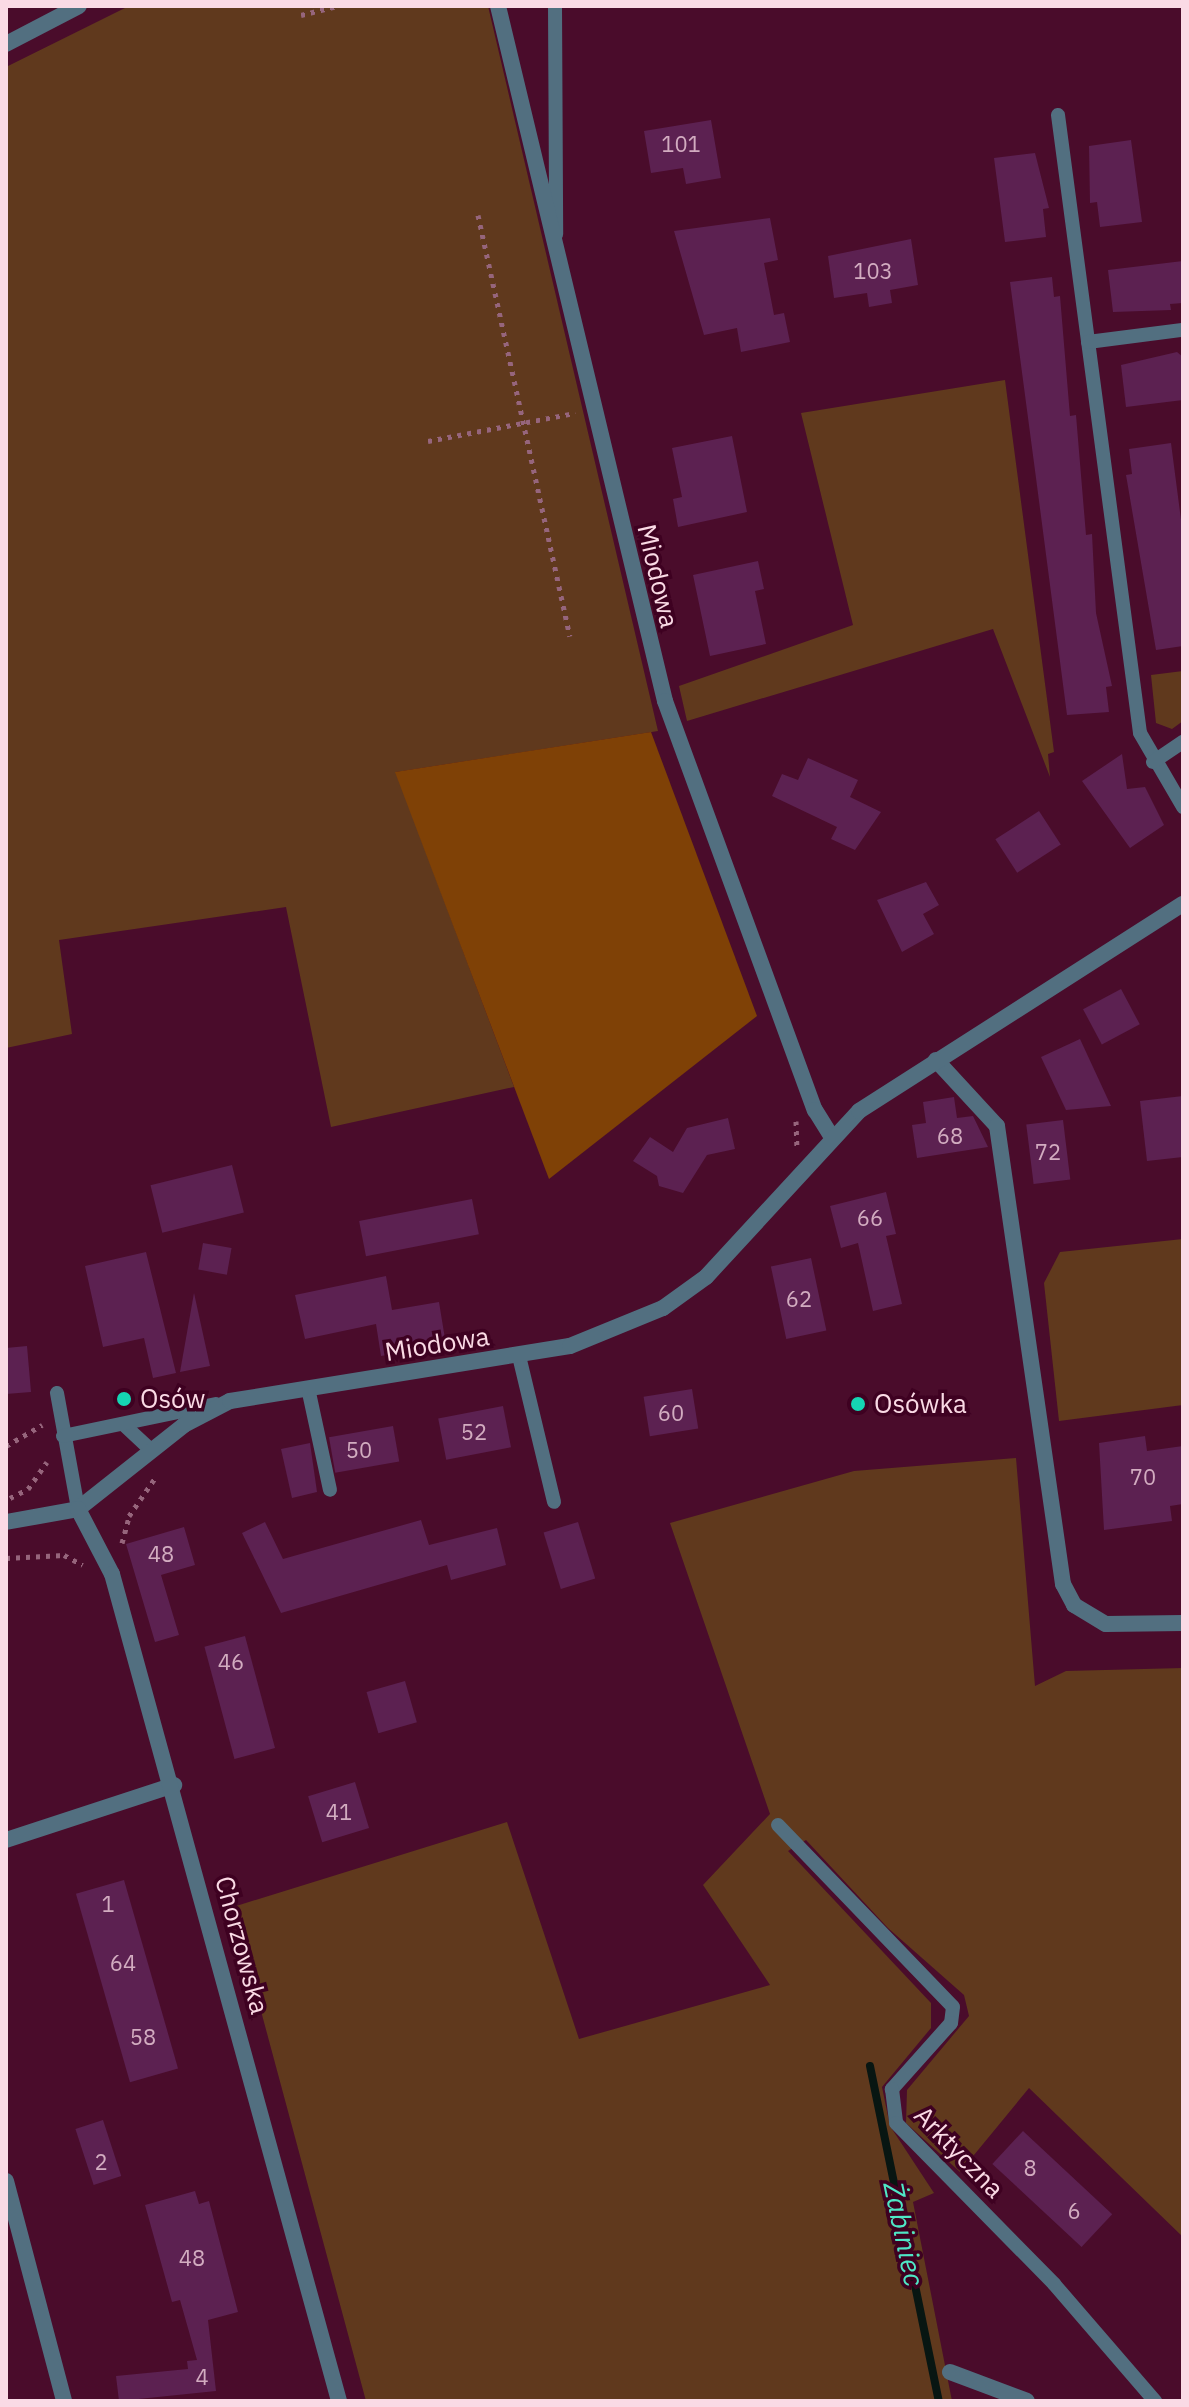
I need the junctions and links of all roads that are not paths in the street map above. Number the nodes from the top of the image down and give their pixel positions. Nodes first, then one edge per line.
1 (79, 6) edge
2 (498, 6) edge
3 (555, 6) edge
4 (6, 44) edge
5 (1058, 115) dead end
6 (556, 239) junction
7 (1182, 330) edge
8 (1088, 342) junction
9 (1183, 742) edge
10 (1153, 762) junction
11 (1183, 807) edge
12 (1183, 904) edge
13 (936, 1060) junction
14 (832, 1137) junction
15 (519, 1356) junction
16 (308, 1388) junction
17 (57, 1393) dead end
18 (230, 1401) junction
19 (123, 1424) junction
20 (63, 1436) junction
21 (151, 1450) junction
22 (330, 1490) dead end
23 (554, 1502) dead end
24 (78, 1509) junction
25 (6, 1522) edge
26 (1183, 1623) edge
27 (174, 1785) junction
28 (778, 1825) dead end
29 (6, 1840) edge
30 (6, 2181) edge
31 (950, 2372) dead end
32 (64, 2401) edge
33 (339, 2401) edge
34 (1027, 2401) edge
35 (1155, 2401) edge

1 - 4 street
2 - 6 street, Miodowa
3 - 6 lane
5 - 8 lane
6 - 14 street, Miodowa
7 - 8 lane
8 - 10 lane
9 - 10 lane
10 - 11 lane
12 - 13 street, Miodowa
13 - 14 street, Miodowa
13 - 26 street
14 - 15 street, Miodowa
15 - 16 street, Miodowa
15 - 23 lane
16 - 18 street, Miodowa
16 - 22 lane
17 - 20 lane
18 - 19 lane
18 - 21 street, Miodowa
19 - 20 lane
19 - 21 lane
20 - 24 lane
21 - 24 street, Miodowa
24 - 25 street, Miodowa
24 - 27 street, Chorzowska
27 - 29 street
27 - 33 street, Chorzowska
28 - 35 lane, Arktyczna
30 - 32 street
31 - 34 street

